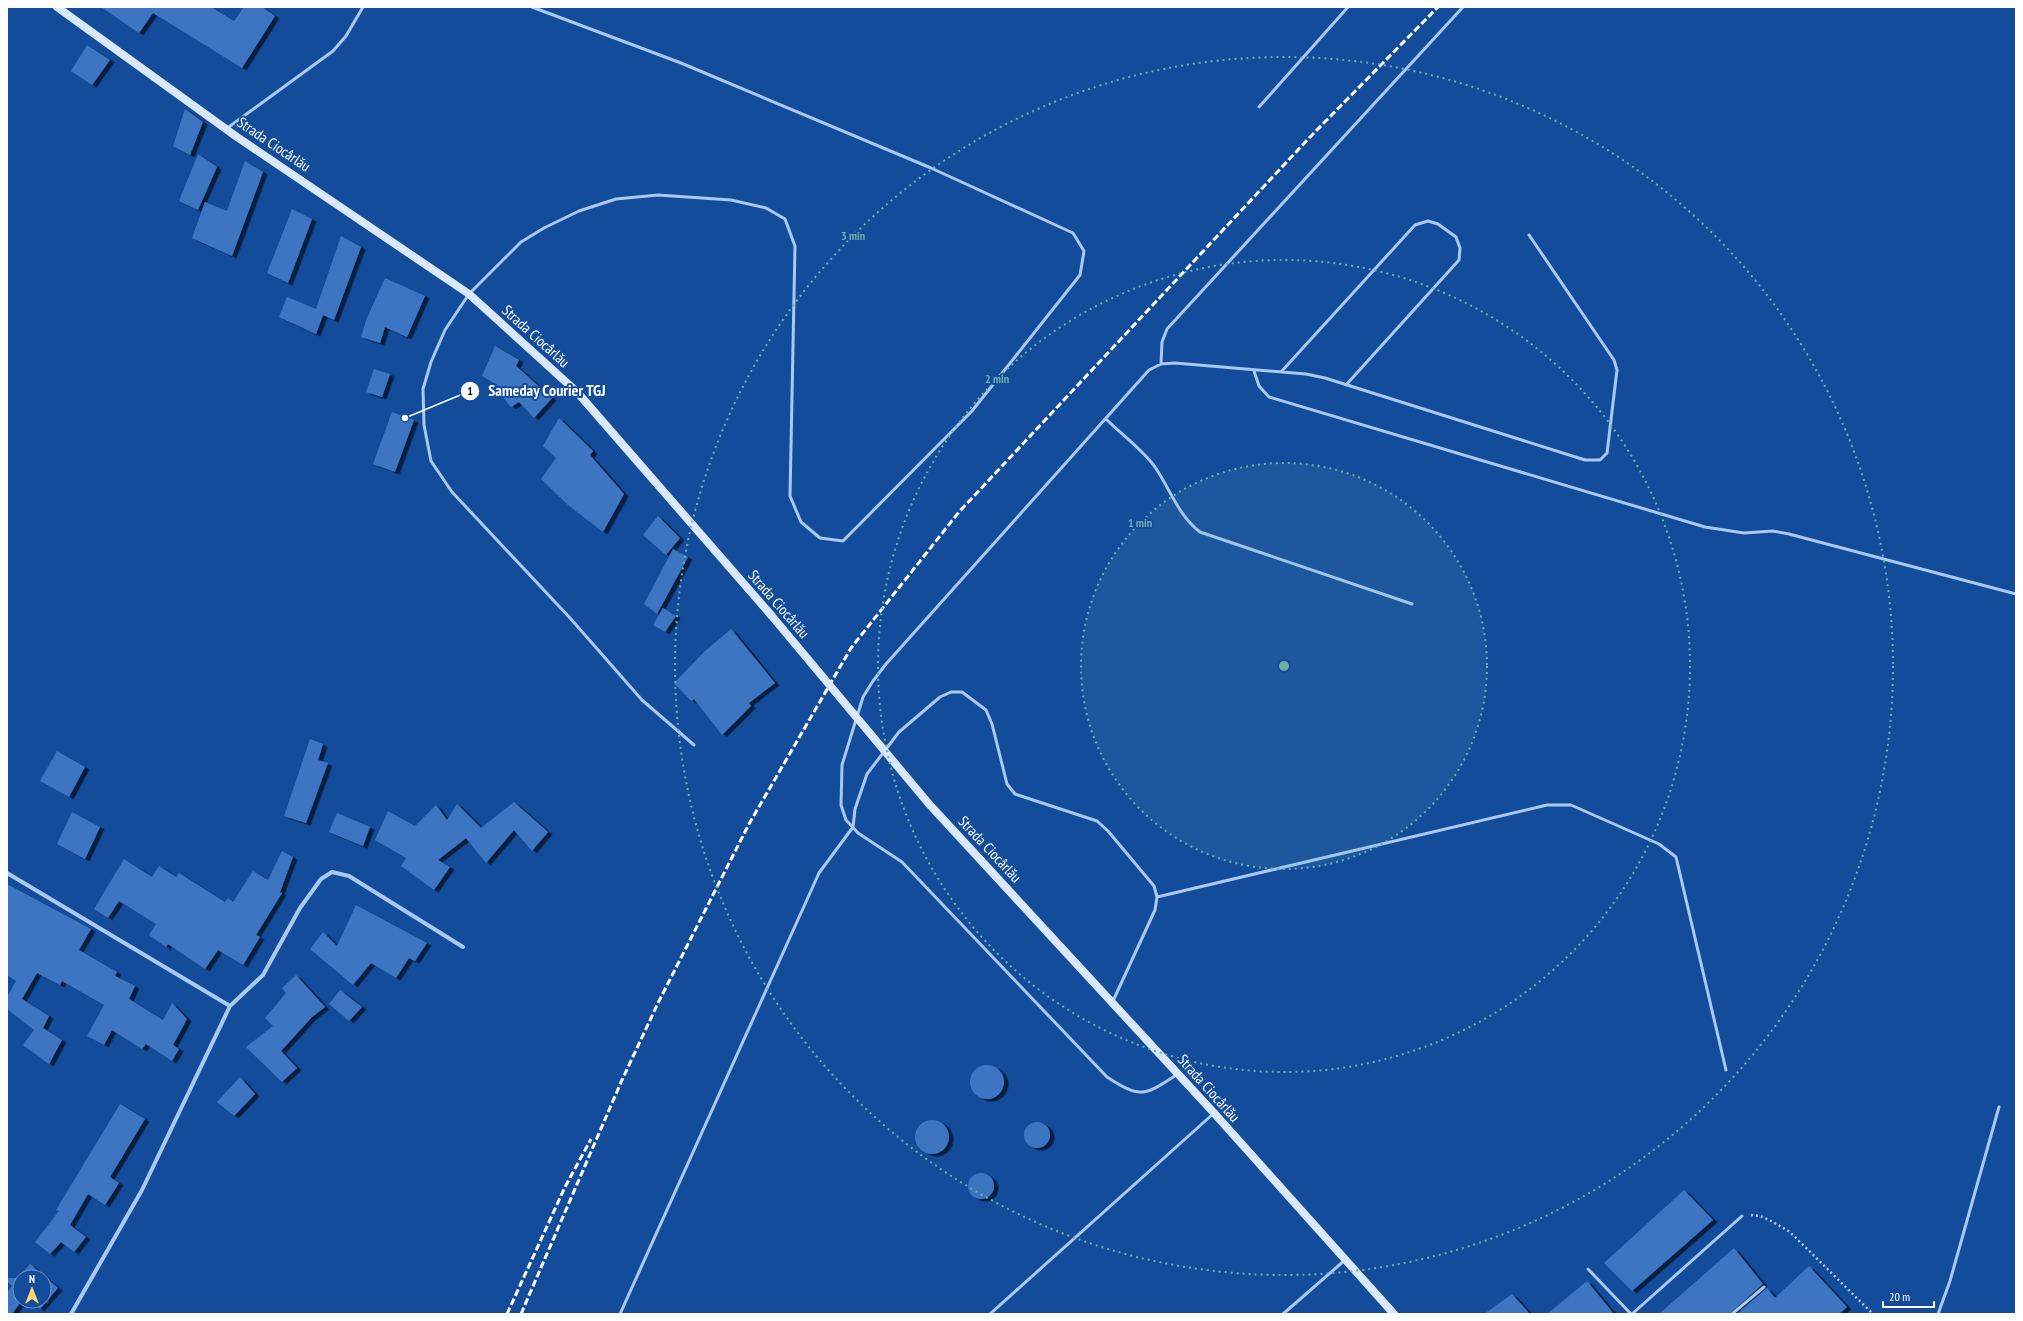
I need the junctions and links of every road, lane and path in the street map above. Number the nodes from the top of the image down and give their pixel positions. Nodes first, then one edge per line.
1 (57, 7) edge
2 (363, 7) edge
3 (532, 7) edge
4 (1348, 7) edge
5 (1463, 7) edge
6 (1259, 107) dead end
7 (226, 129) junction
8 (1529, 235) dead end
9 (469, 294) junction
10 (1162, 364) junction
11 (1254, 371) junction
12 (1281, 372) junction
13 (1346, 384) junction
14 (1106, 419) junction
15 (2016, 594) edge
16 (1412, 604) dead end
17 (694, 745) dead end
18 (853, 827) junction
19 (7, 873) edge
20 (1157, 897) junction
21 (463, 947) dead end
22 (1112, 1003) junction
23 (230, 1006) junction
24 (1726, 1070) dead end
25 (1178, 1074) junction
26 (1999, 1108) dead end
27 (1214, 1113) junction
28 (1742, 1216) joint
29 (1346, 1260) junction
30 (1588, 1269) dead end
31 (1764, 1287) dead end
32 (71, 1314) edge
33 (620, 1314) edge
34 (990, 1314) edge
35 (1283, 1314) edge
36 (1394, 1314) edge
37 (1631, 1314) edge
38 (1732, 1314) edge
39 (1873, 1314) edge
40 (1938, 1314) edge

1 - 7 main road, Strada Ciocârlău
2 - 7 lane
3 - 9 lane
4 - 6 lane
5 - 10 lane
7 - 9 main road, Strada Ciocârlău
8 - 13 lane
9 - 17 lane
9 - 22 main road, Strada Ciocârlău, bridge
10 - 11 lane
10 - 14 lane
11 - 12 lane
11 - 15 lane
12 - 13 lane
12 - 13 lane
14 - 16 lane
14 - 18 lane
18 - 20 lane
18 - 25 lane
18 - 33 lane
19 - 23 street
20 - 22 lane
20 - 24 lane
21 - 23 street
22 - 25 main road, Strada Ciocârlău
23 - 32 street
25 - 27 main road, Strada Ciocârlău
26 - 40 lane
27 - 29 main road, Strada Ciocârlău
27 - 34 lane
28 - 37 lane
28 - 39 path
29 - 35 lane
29 - 36 main road, Strada Ciocârlău
30 - 37 lane
31 - 38 lane

